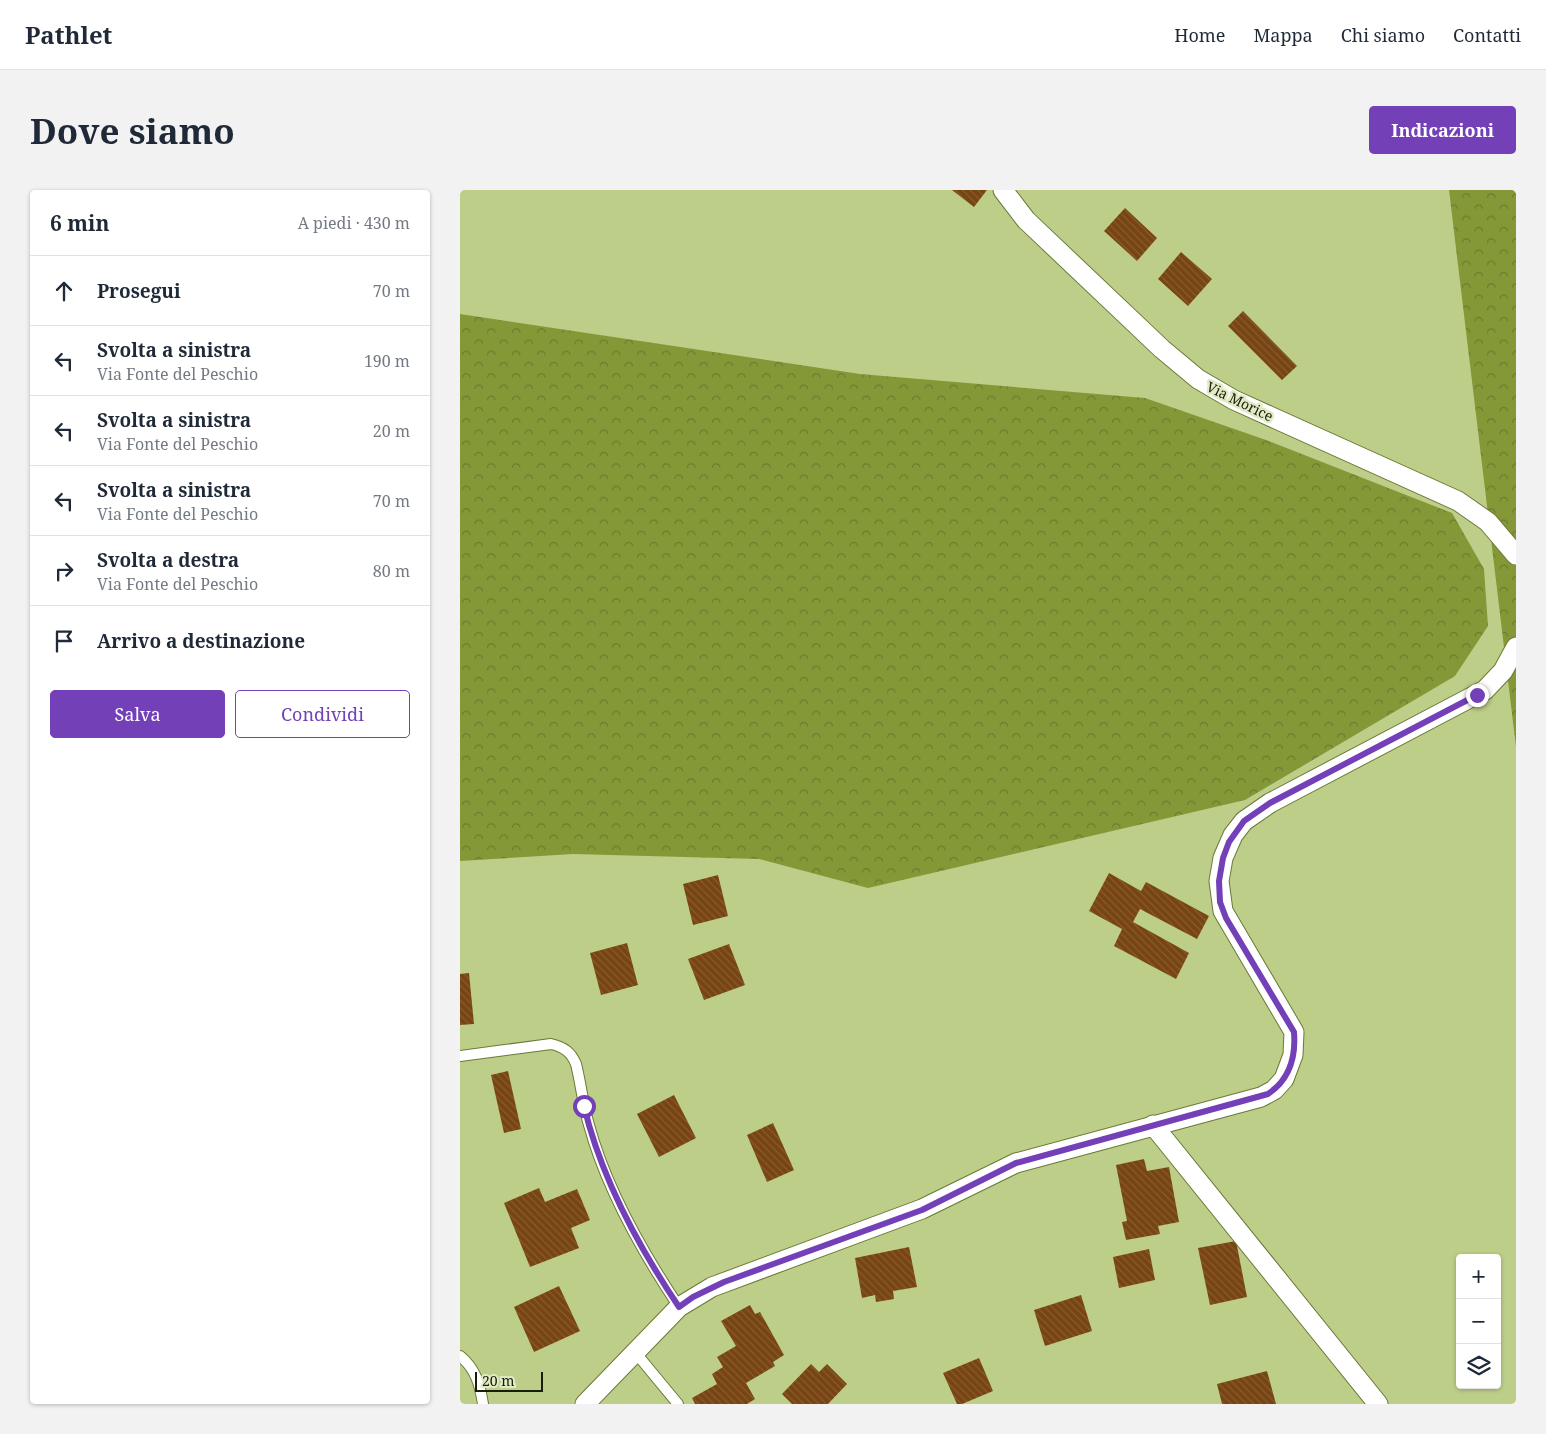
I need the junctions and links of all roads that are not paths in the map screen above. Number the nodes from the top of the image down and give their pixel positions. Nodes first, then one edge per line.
1 (1003, 190) edge
2 (1516, 555) edge
3 (1516, 647) edge
4 (460, 1056) edge
5 (1153, 1125) junction
6 (679, 1307) junction
7 (636, 1352) junction
8 (460, 1356) edge
9 (484, 1404) edge
10 (585, 1404) edge
11 (678, 1404) edge
12 (1378, 1404) edge

1 - 2 street, Via Morice
3 - 5 street
4 - 6 lane
5 - 6 street
5 - 12 street
6 - 7 street
7 - 10 street
7 - 11 lane
8 - 9 lane

